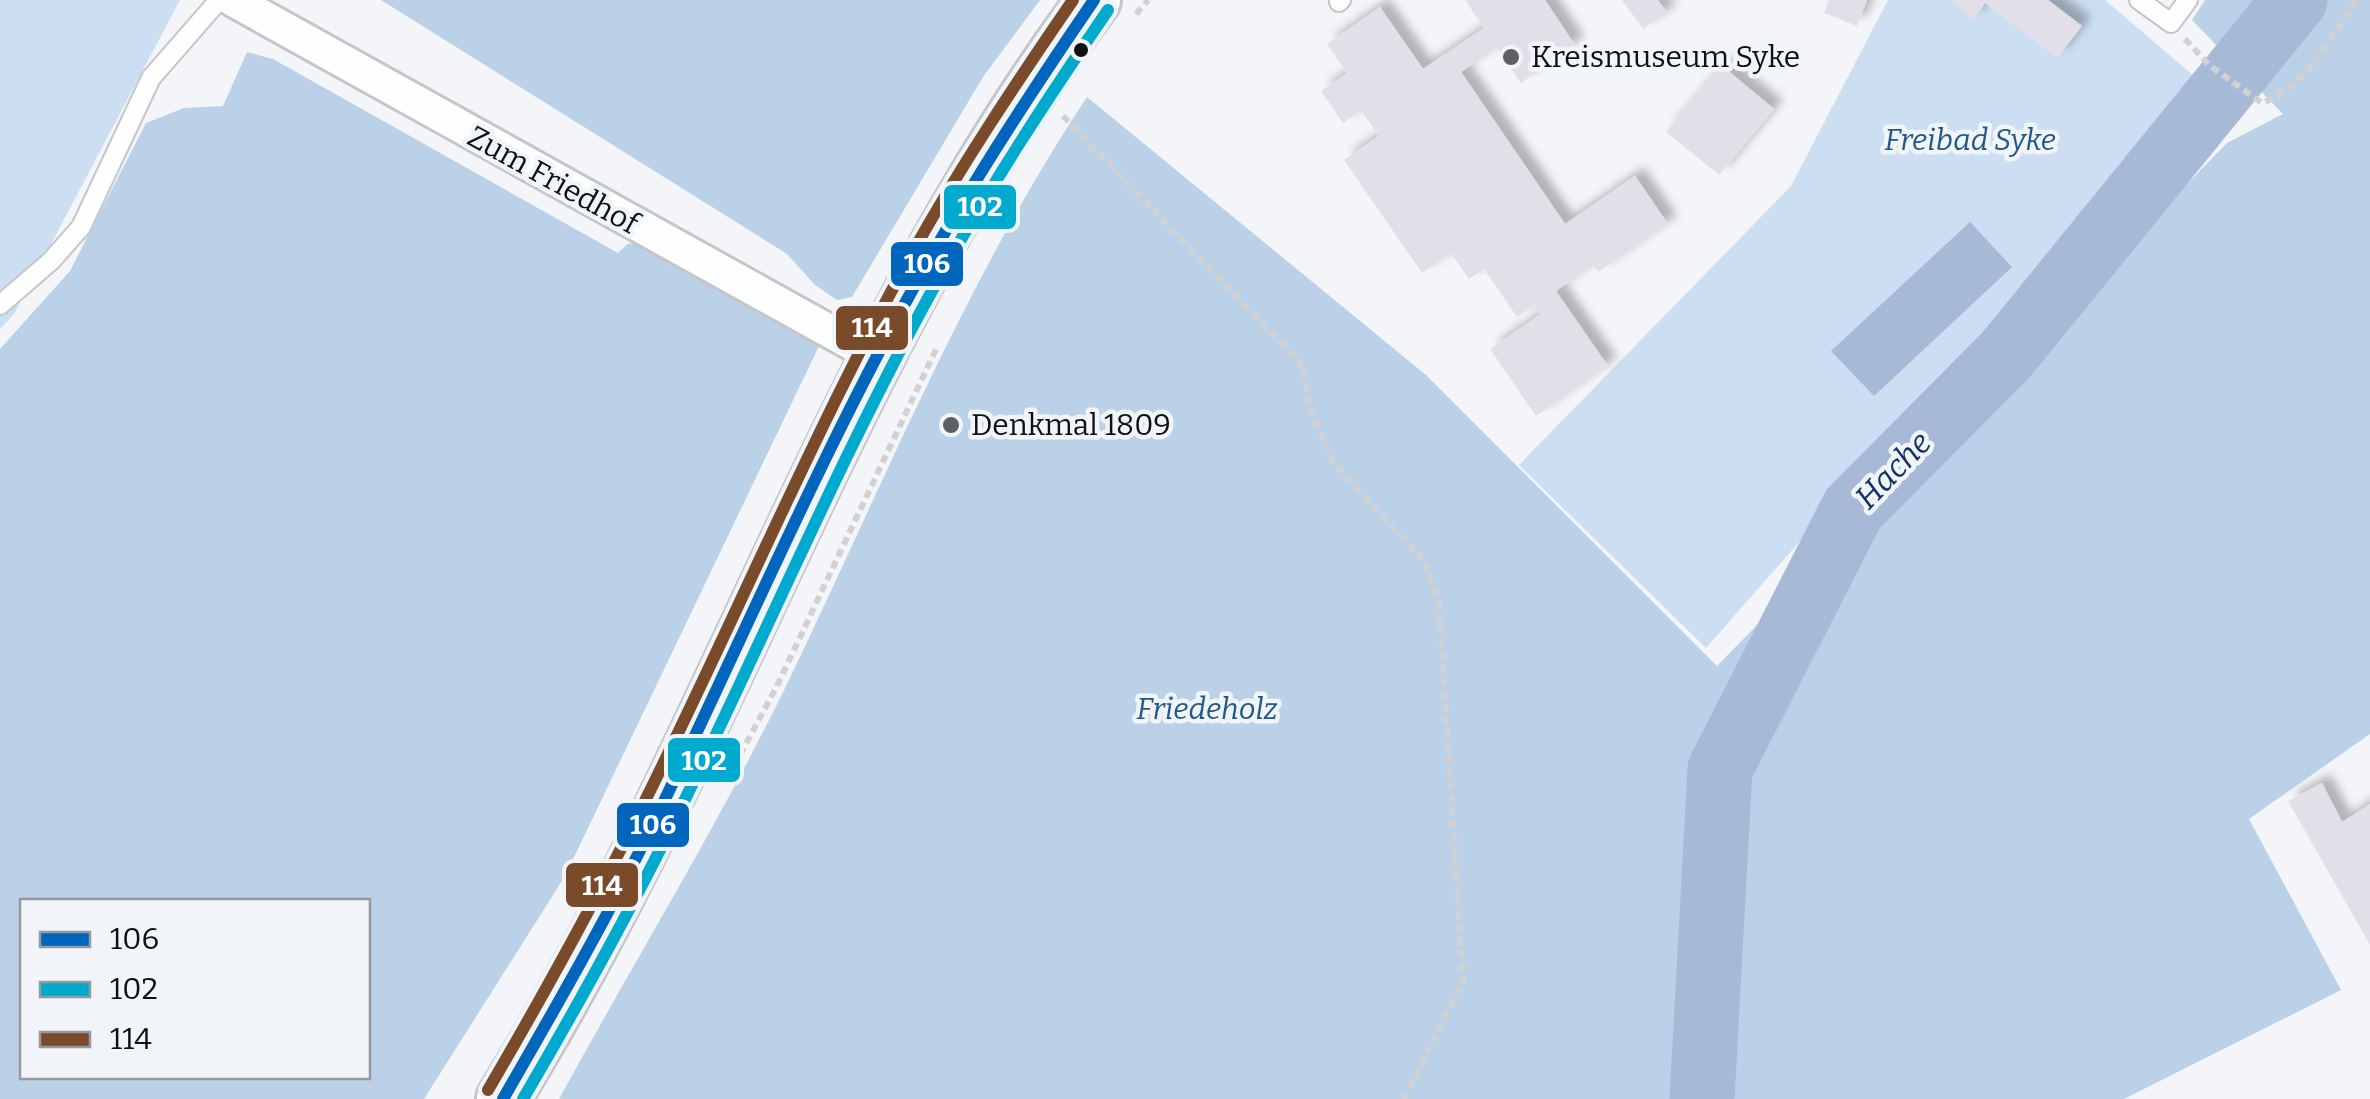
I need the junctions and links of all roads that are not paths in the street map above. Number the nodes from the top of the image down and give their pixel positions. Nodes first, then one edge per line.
1 (219, 0) edge
2 (233, 0) edge
3 (2140, 0) edge
4 (2188, 0) edge
5 (1112, 10) edge
6 (0, 305) edge
7 (874, 356) junction
8 (503, 1099) edge

1 - 6 lane
2 - 7 street, Zum Friedhof
3 - 4 lane
5 - 7 main road
7 - 8 main road

